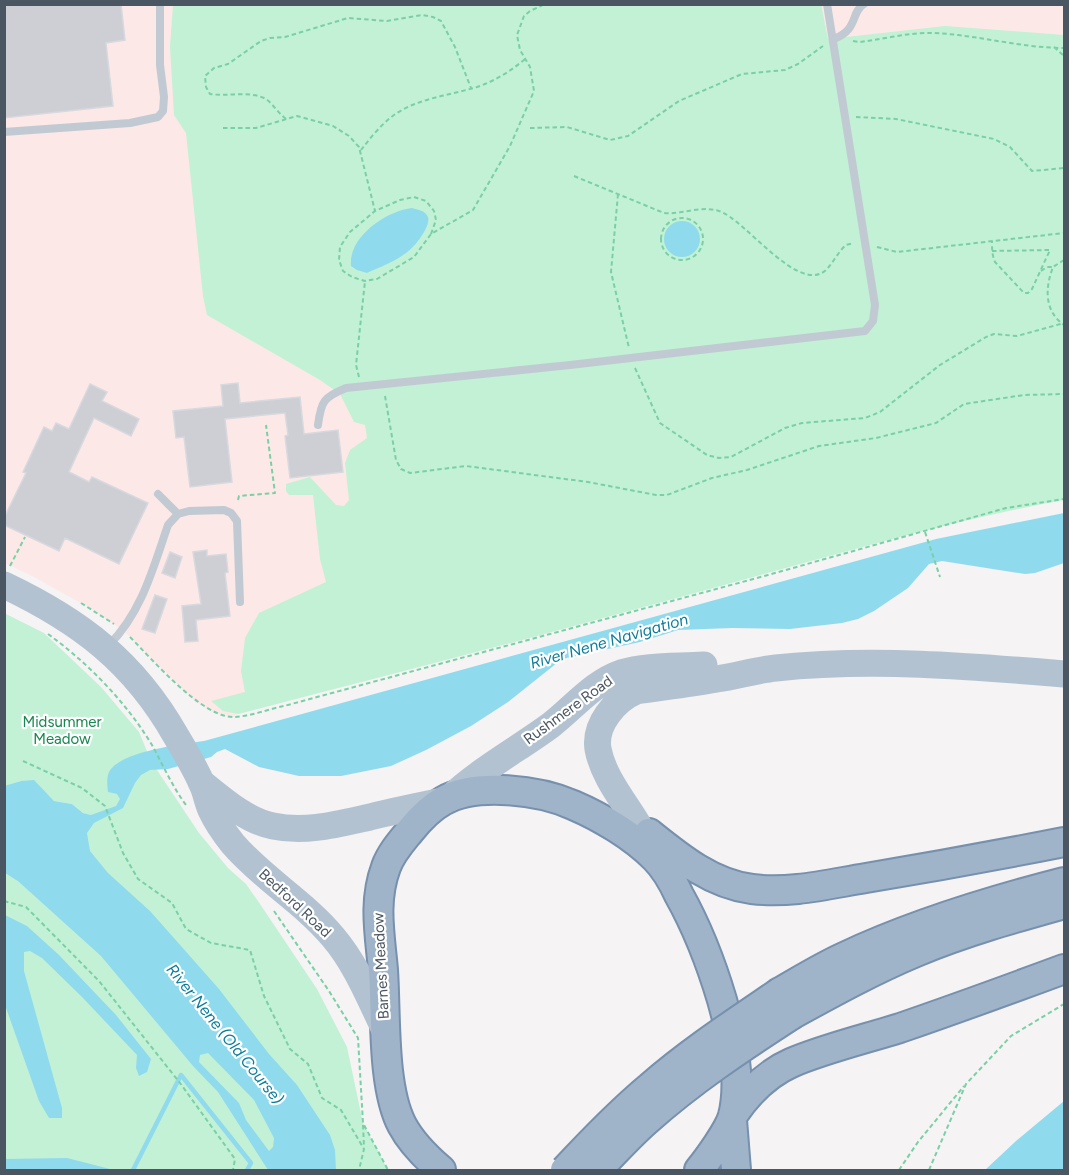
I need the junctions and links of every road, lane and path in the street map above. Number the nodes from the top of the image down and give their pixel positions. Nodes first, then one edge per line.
1 (160, 4) edge
2 (545, 4) edge
3 (827, 4) edge
4 (861, 6) edge
5 (834, 39) junction
6 (1054, 47) junction
7 (1065, 48) edge
8 (1065, 56) edge
9 (525, 59) junction
10 (471, 88) junction
11 (845, 116) junction
12 (286, 119) junction
13 (223, 128) dead end
14 (530, 128) dead end
15 (4, 132) edge
16 (360, 150) junction
17 (1065, 168) edge
18 (574, 176) dead end
19 (618, 195) junction
20 (375, 211) junction
21 (680, 216) junction
22 (1065, 232) edge
23 (431, 234) junction
24 (993, 241) junction
25 (865, 243) junction
26 (992, 251) junction
27 (1065, 260) edge
28 (1053, 267) junction
29 (1039, 273) junction
30 (365, 281) junction
31 (1063, 324) edge
32 (631, 358) junction
33 (383, 384) junction
34 (360, 386) junction
35 (1065, 394) edge
36 (266, 425) dead end
37 (318, 425) dead end
38 (158, 494) dead end
39 (1065, 499) edge
40 (238, 500) dead end
41 (178, 514) junction
42 (925, 531) junction
43 (25, 537) dead end
44 (7, 576) edge
45 (940, 577) dead end
46 (240, 602) dead end
47 (43, 630) dead end
48 (115, 639) junction
49 (774, 668) junction
50 (1065, 674) edge
51 (163, 739) junction
52 (23, 761) dead end
53 (198, 776) junction
54 (490, 789) junction
55 (446, 799) junction
56 (191, 811) dead end
57 (639, 826) junction
58 (1065, 842) edge
59 (656, 859) junction
60 (1065, 882) edge
61 (4, 901) edge
62 (1065, 904) edge
63 (271, 907) dead end
64 (1065, 969) edge
65 (786, 1003) junction
66 (1065, 1004) edge
67 (384, 1028) junction
68 (966, 1084) junction
69 (733, 1117) junction
70 (363, 1123) junction
71 (402, 1125) junction
72 (364, 1149) junction
73 (233, 1170) edge
74 (358, 1170) edge
75 (388, 1170) edge
76 (421, 1170) edge
77 (441, 1170) edge
78 (565, 1170) edge
79 (597, 1170) edge
80 (699, 1170) edge
81 (736, 1170) edge
82 (899, 1170) edge
83 (929, 1170) edge

1 - 15 lane
2 - 9 path
3 - 5 lane
4 - 5 lane
5 - 6 path
5 - 11 lane
5 - 14 path
6 - 7 path
6 - 8 path
9 - 10 path
9 - 23 path
10 - 12 path
10 - 16 path
11 - 17 path
11 - 25 lane
12 - 13 path
12 - 16 path
16 - 20 path
18 - 19 path
19 - 21 path
19 - 32 path
20 - 23 path
20 - 30 path
21 - 21 path
21 - 25 path
22 - 24 path
23 - 30 path
24 - 25 path
24 - 26 path
25 - 32 lane
26 - 29 path
26 - 29 path
27 - 28 path
28 - 29 path
28 - 31 path
30 - 34 path
31 - 32 path
32 - 33 lane
33 - 34 lane
33 - 35 path
34 - 37 lane
36 - 40 path
38 - 41 lane
39 - 42 path
41 - 46 lane
41 - 48 lane
42 - 45 path
42 - 48 path
43 - 44 path
44 - 48 main road, Bedford Road
47 - 51 path
48 - 51 main road, Bedford Road
49 - 50 main road, Rushmere Road
49 - 55 main road, Rushmere Road
49 - 57 main road, Rushmere Road
51 - 53 main road, Bedford Road
51 - 56 path
52 - 72 path
53 - 55 main road, Bedford Road
53 - 67 main road, Bedford Road
54 - 55 highway, Barnes Meadow
54 - 57 highway
54 - 59 highway, Barnes Meadow
55 - 67 highway, Barnes Meadow
57 - 58 highway
57 - 59 main road, Rushmere Road
59 - 69 highway, Barnes Meadow
60 - 65 highway
61 - 73 path
62 - 65 highway
63 - 70 path
64 - 69 highway
65 - 78 highway, bridge
65 - 79 highway, bridge
66 - 68 path
67 - 71 highway, Barnes Meadow
68 - 82 path
68 - 83 path
69 - 80 highway
69 - 81 highway
70 - 72 path
70 - 75 path
71 - 76 highway
71 - 77 highway, Barnes Meadow
72 - 74 path

